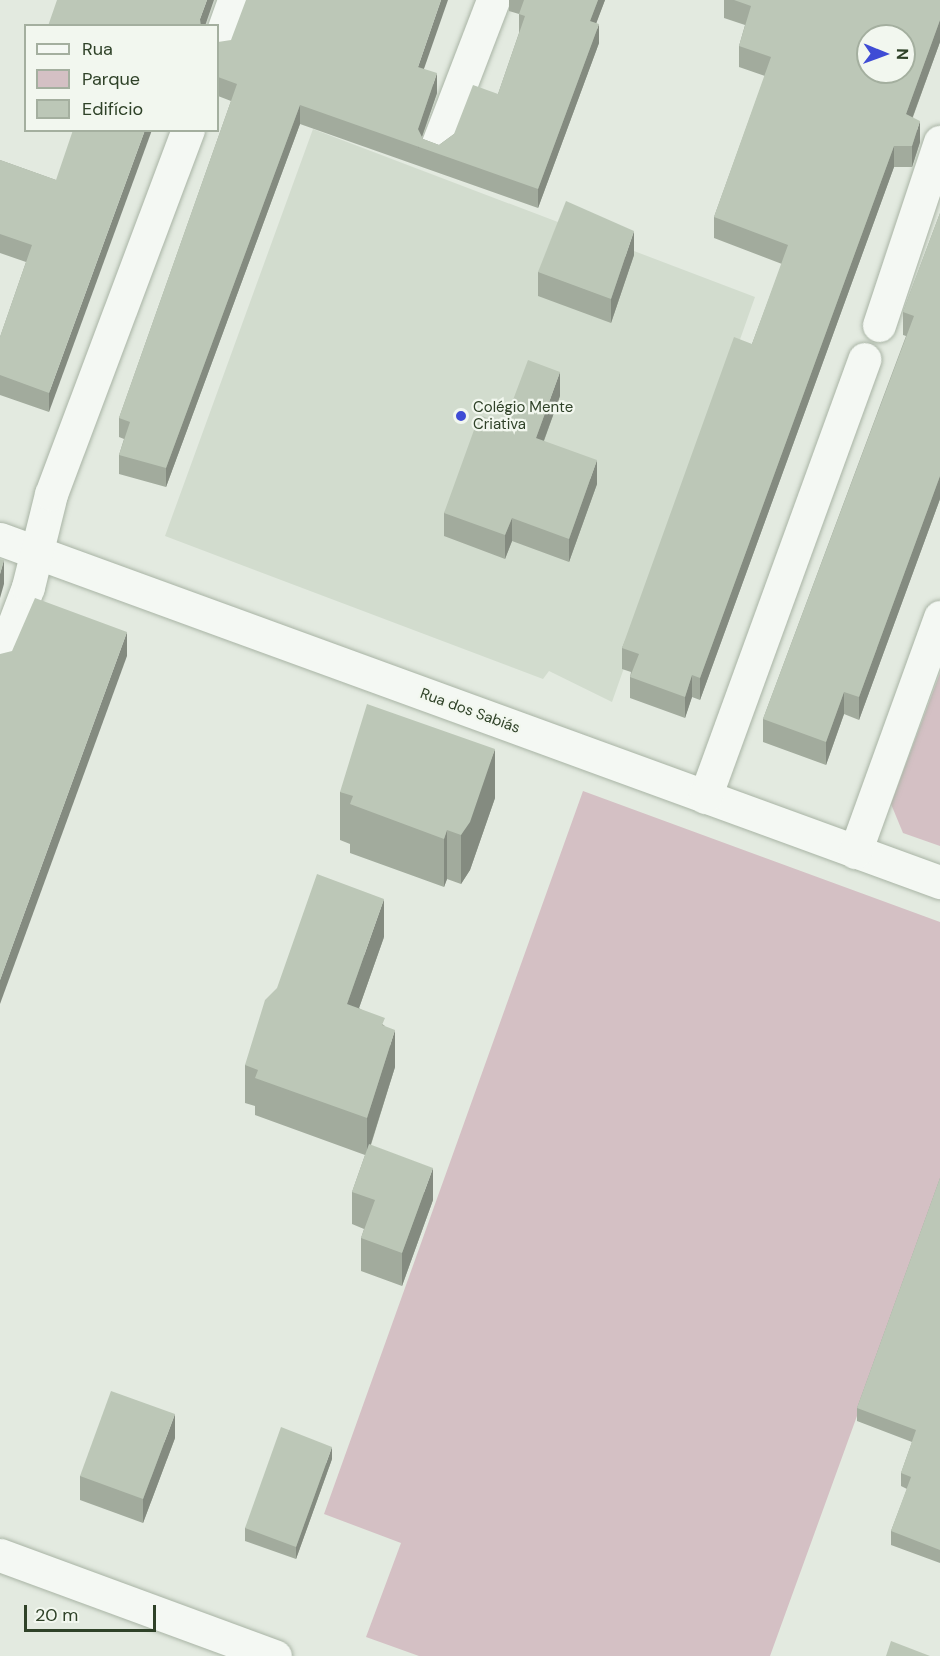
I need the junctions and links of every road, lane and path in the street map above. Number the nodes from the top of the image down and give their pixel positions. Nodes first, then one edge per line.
1 (234, 0) edge
2 (493, 0) edge
3 (219, 42) edge
4 (187, 132) edge
5 (940, 142) edge
6 (437, 146) edge
7 (879, 325) dead end
8 (864, 359) dead end
9 (0, 538) edge
10 (35, 551) junction
11 (940, 617) edge
12 (0, 661) edge
13 (705, 797) junction
14 (855, 852) junction
15 (940, 882) edge
16 (0, 1555) edge
17 (275, 1656) edge

1 - 3 street
2 - 6 street
4 - 10 street
5 - 7 street
8 - 13 street
9 - 10 street, Rua dos Sabiás
10 - 12 street
10 - 13 street, Rua dos Sabiás
11 - 14 street
13 - 14 street, Rua dos Sabiás
14 - 15 street, Rua dos Sabiás
16 - 17 street

